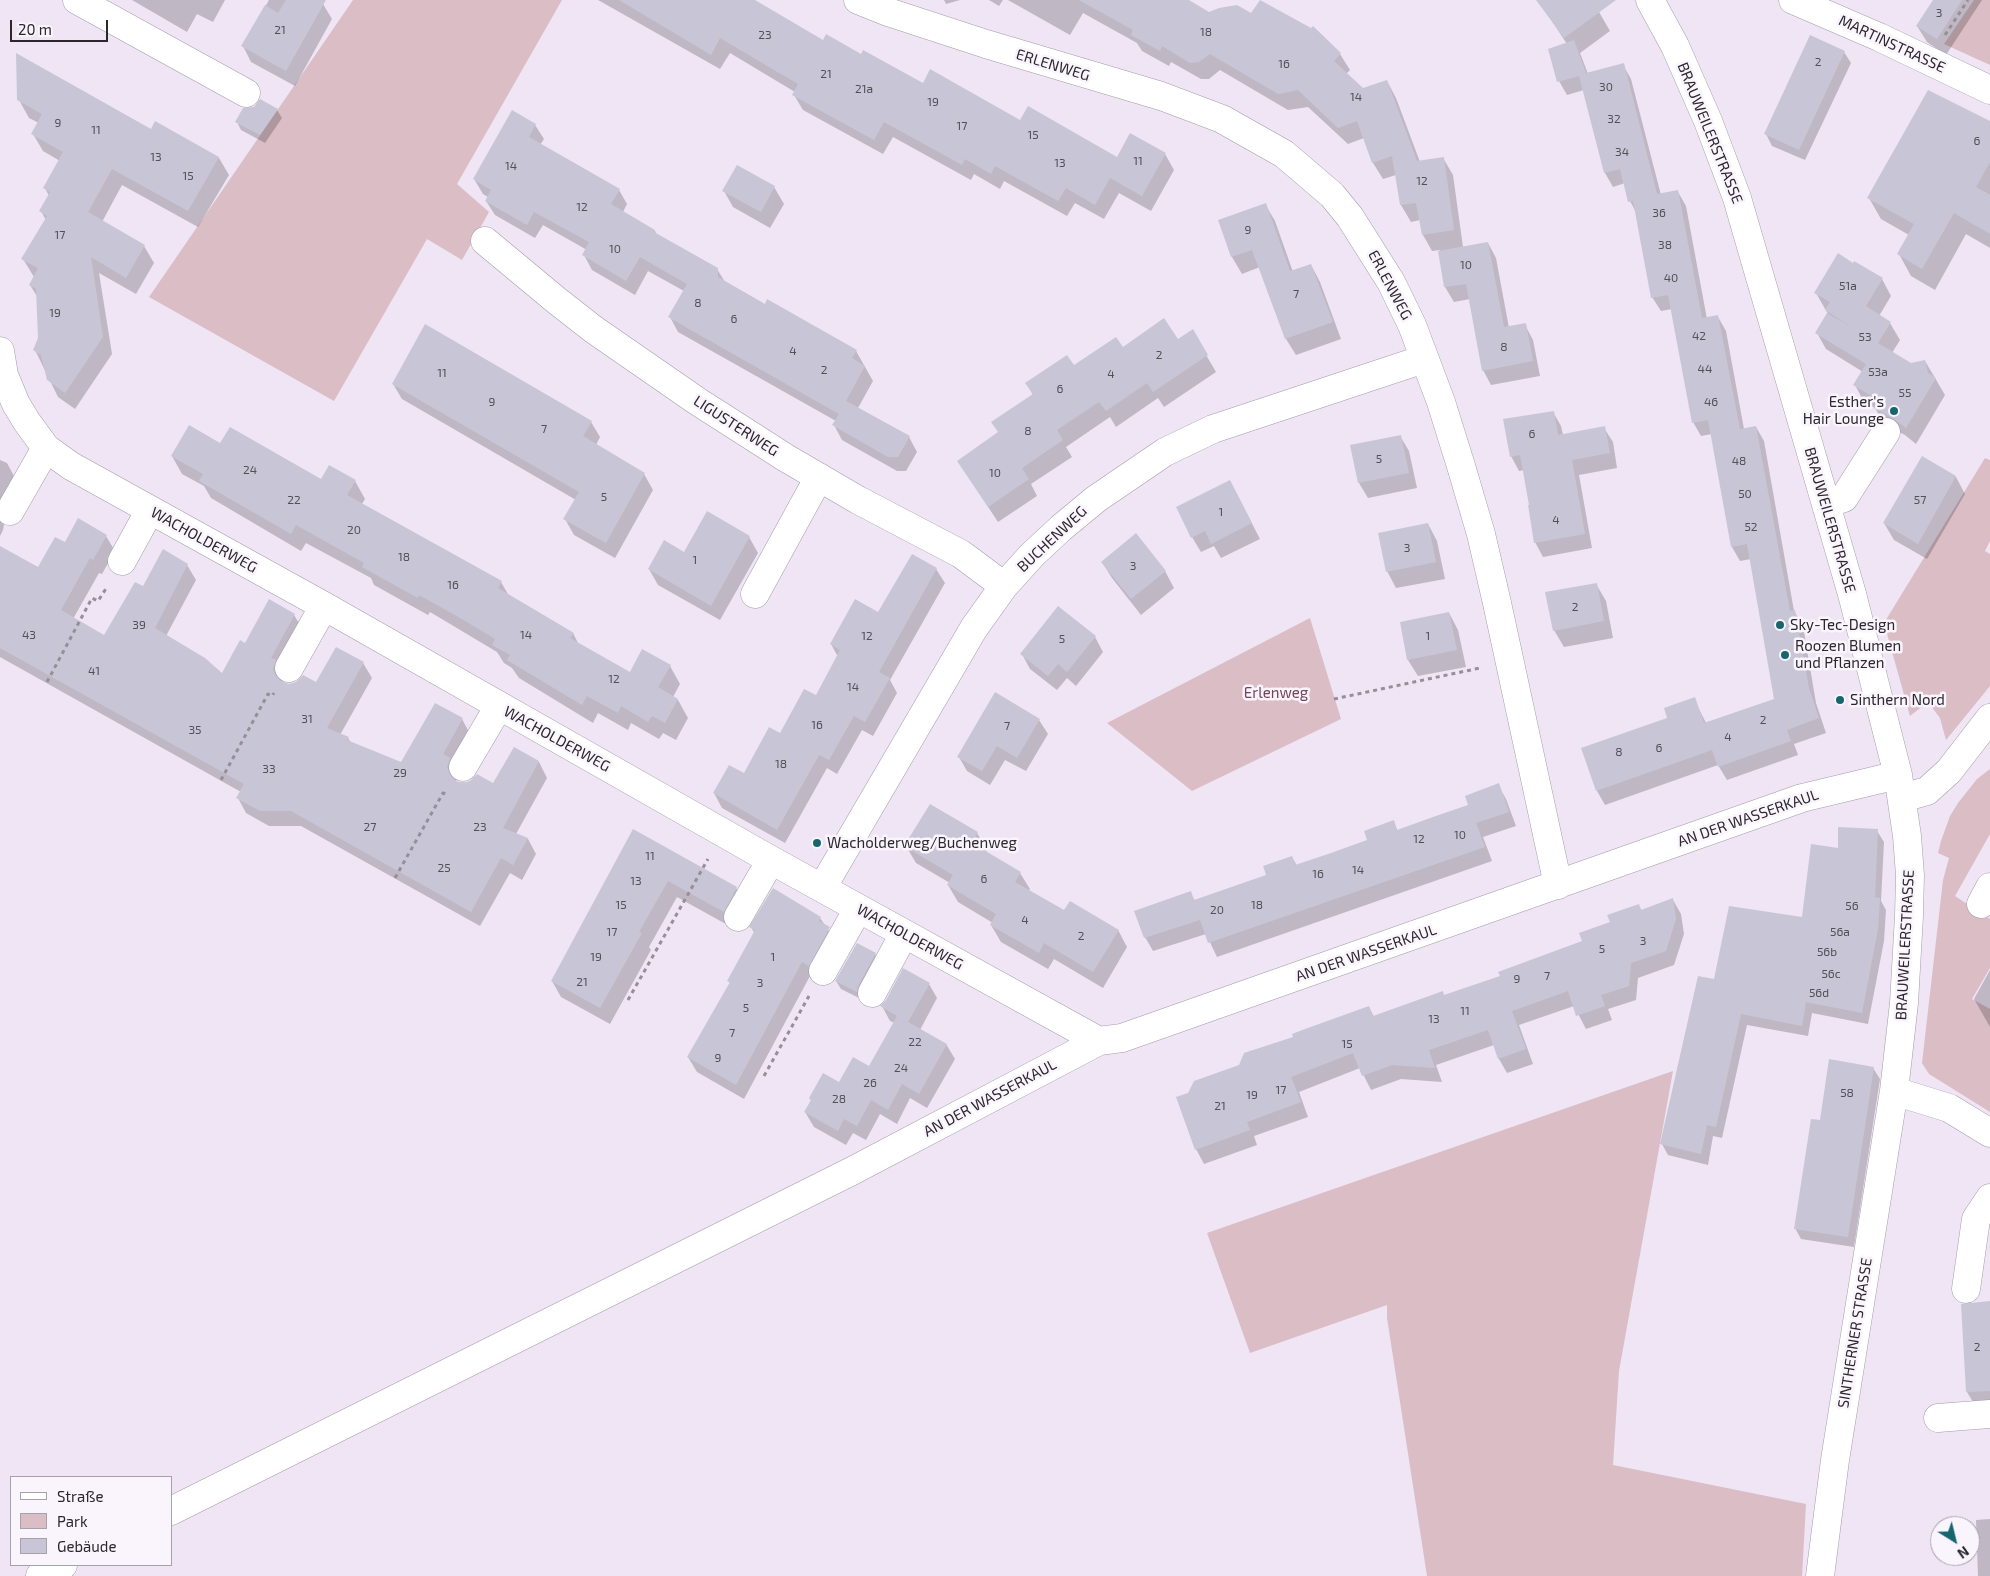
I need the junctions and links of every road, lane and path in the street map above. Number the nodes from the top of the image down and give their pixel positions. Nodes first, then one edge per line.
1 (77, 0) edge
2 (858, 0) edge
3 (1651, 0) edge
4 (1793, 0) edge
5 (1968, 0) edge
6 (1949, 29) dead end
7 (1990, 90) edge
8 (246, 93) dead end
9 (485, 241) dead end
10 (0, 351) edge
11 (1424, 359) junction
12 (0, 417) edge
13 (27, 422) junction
14 (1886, 432) dead end
15 (46, 448) junction
16 (819, 477) junction
17 (1826, 504) junction
18 (150, 510) junction
19 (10, 511) dead end
20 (122, 561) joint
21 (1004, 586) junction
22 (755, 594) dead end
23 (324, 606) junction
24 (1511, 662) junction
25 (289, 668) joint
26 (47, 682) dead end
27 (1334, 699) dead end
28 (499, 706) junction
29 (1990, 718) edge
30 (463, 767) joint
31 (221, 780) dead end
32 (1900, 787) junction
33 (723, 833) junction
34 (771, 860) junction
35 (395, 878) dead end
36 (1558, 885) junction
37 (822, 888) junction
38 (858, 909) junction
39 (738, 917) dead end
40 (904, 934) junction
41 (823, 971) joint
42 (872, 993) dead end
43 (628, 1000) dead end
44 (1099, 1041) junction
45 (764, 1076) dead end
46 (1894, 1091) junction
47 (1990, 1133) edge
48 (1990, 1198) edge
49 (1966, 1289) dead end
50 (1990, 1414) edge
51 (1938, 1418) dead end
52 (172, 1511) edge
53 (61, 1566) edge
54 (40, 1576) edge
55 (1820, 1576) edge

1 - 8 street
2 - 11 street, ERLENWEG
3 - 17 street, BRAUWEILERSTRASSE
4 - 7 street, MARTINSTRASSE
5 - 6 path
9 - 16 street, LIGUSTERWEG
10 - 13 street, WACHOLDERWEG
11 - 21 street, BUCHENWEG
11 - 24 street, ERLENWEG
12 - 13 street
13 - 15 street, WACHOLDERWEG
14 - 17 street
15 - 18 street, WACHOLDERWEG
15 - 19 street
16 - 21 street, LIGUSTERWEG
16 - 22 street
17 - 32 street, BRAUWEILERSTRASSE
18 - 20 street
18 - 23 street, WACHOLDERWEG
20 - 26 path
21 - 37 street, BUCHENWEG
23 - 25 street
23 - 28 street, WACHOLDERWEG
24 - 27 path
24 - 36 street, ERLENWEG
25 - 31 path
28 - 30 street
28 - 33 street, WACHOLDERWEG
29 - 32 street, AN DER WASSERKAUL
30 - 35 path
32 - 36 street, AN DER WASSERKAUL
32 - 46 street, BRAUWEILERSTRASSE
33 - 34 street, WACHOLDERWEG
33 - 43 path
34 - 37 street, WACHOLDERWEG
34 - 39 street
36 - 44 street, AN DER WASSERKAUL
37 - 38 street, WACHOLDERWEG
38 - 40 street, WACHOLDERWEG
38 - 41 street
40 - 42 street
40 - 44 street, WACHOLDERWEG
41 - 45 path
44 - 52 street, AN DER WASSERKAUL
46 - 47 street
46 - 55 street, SINTHERNER STRASSE
48 - 49 street
50 - 51 street
53 - 54 street

